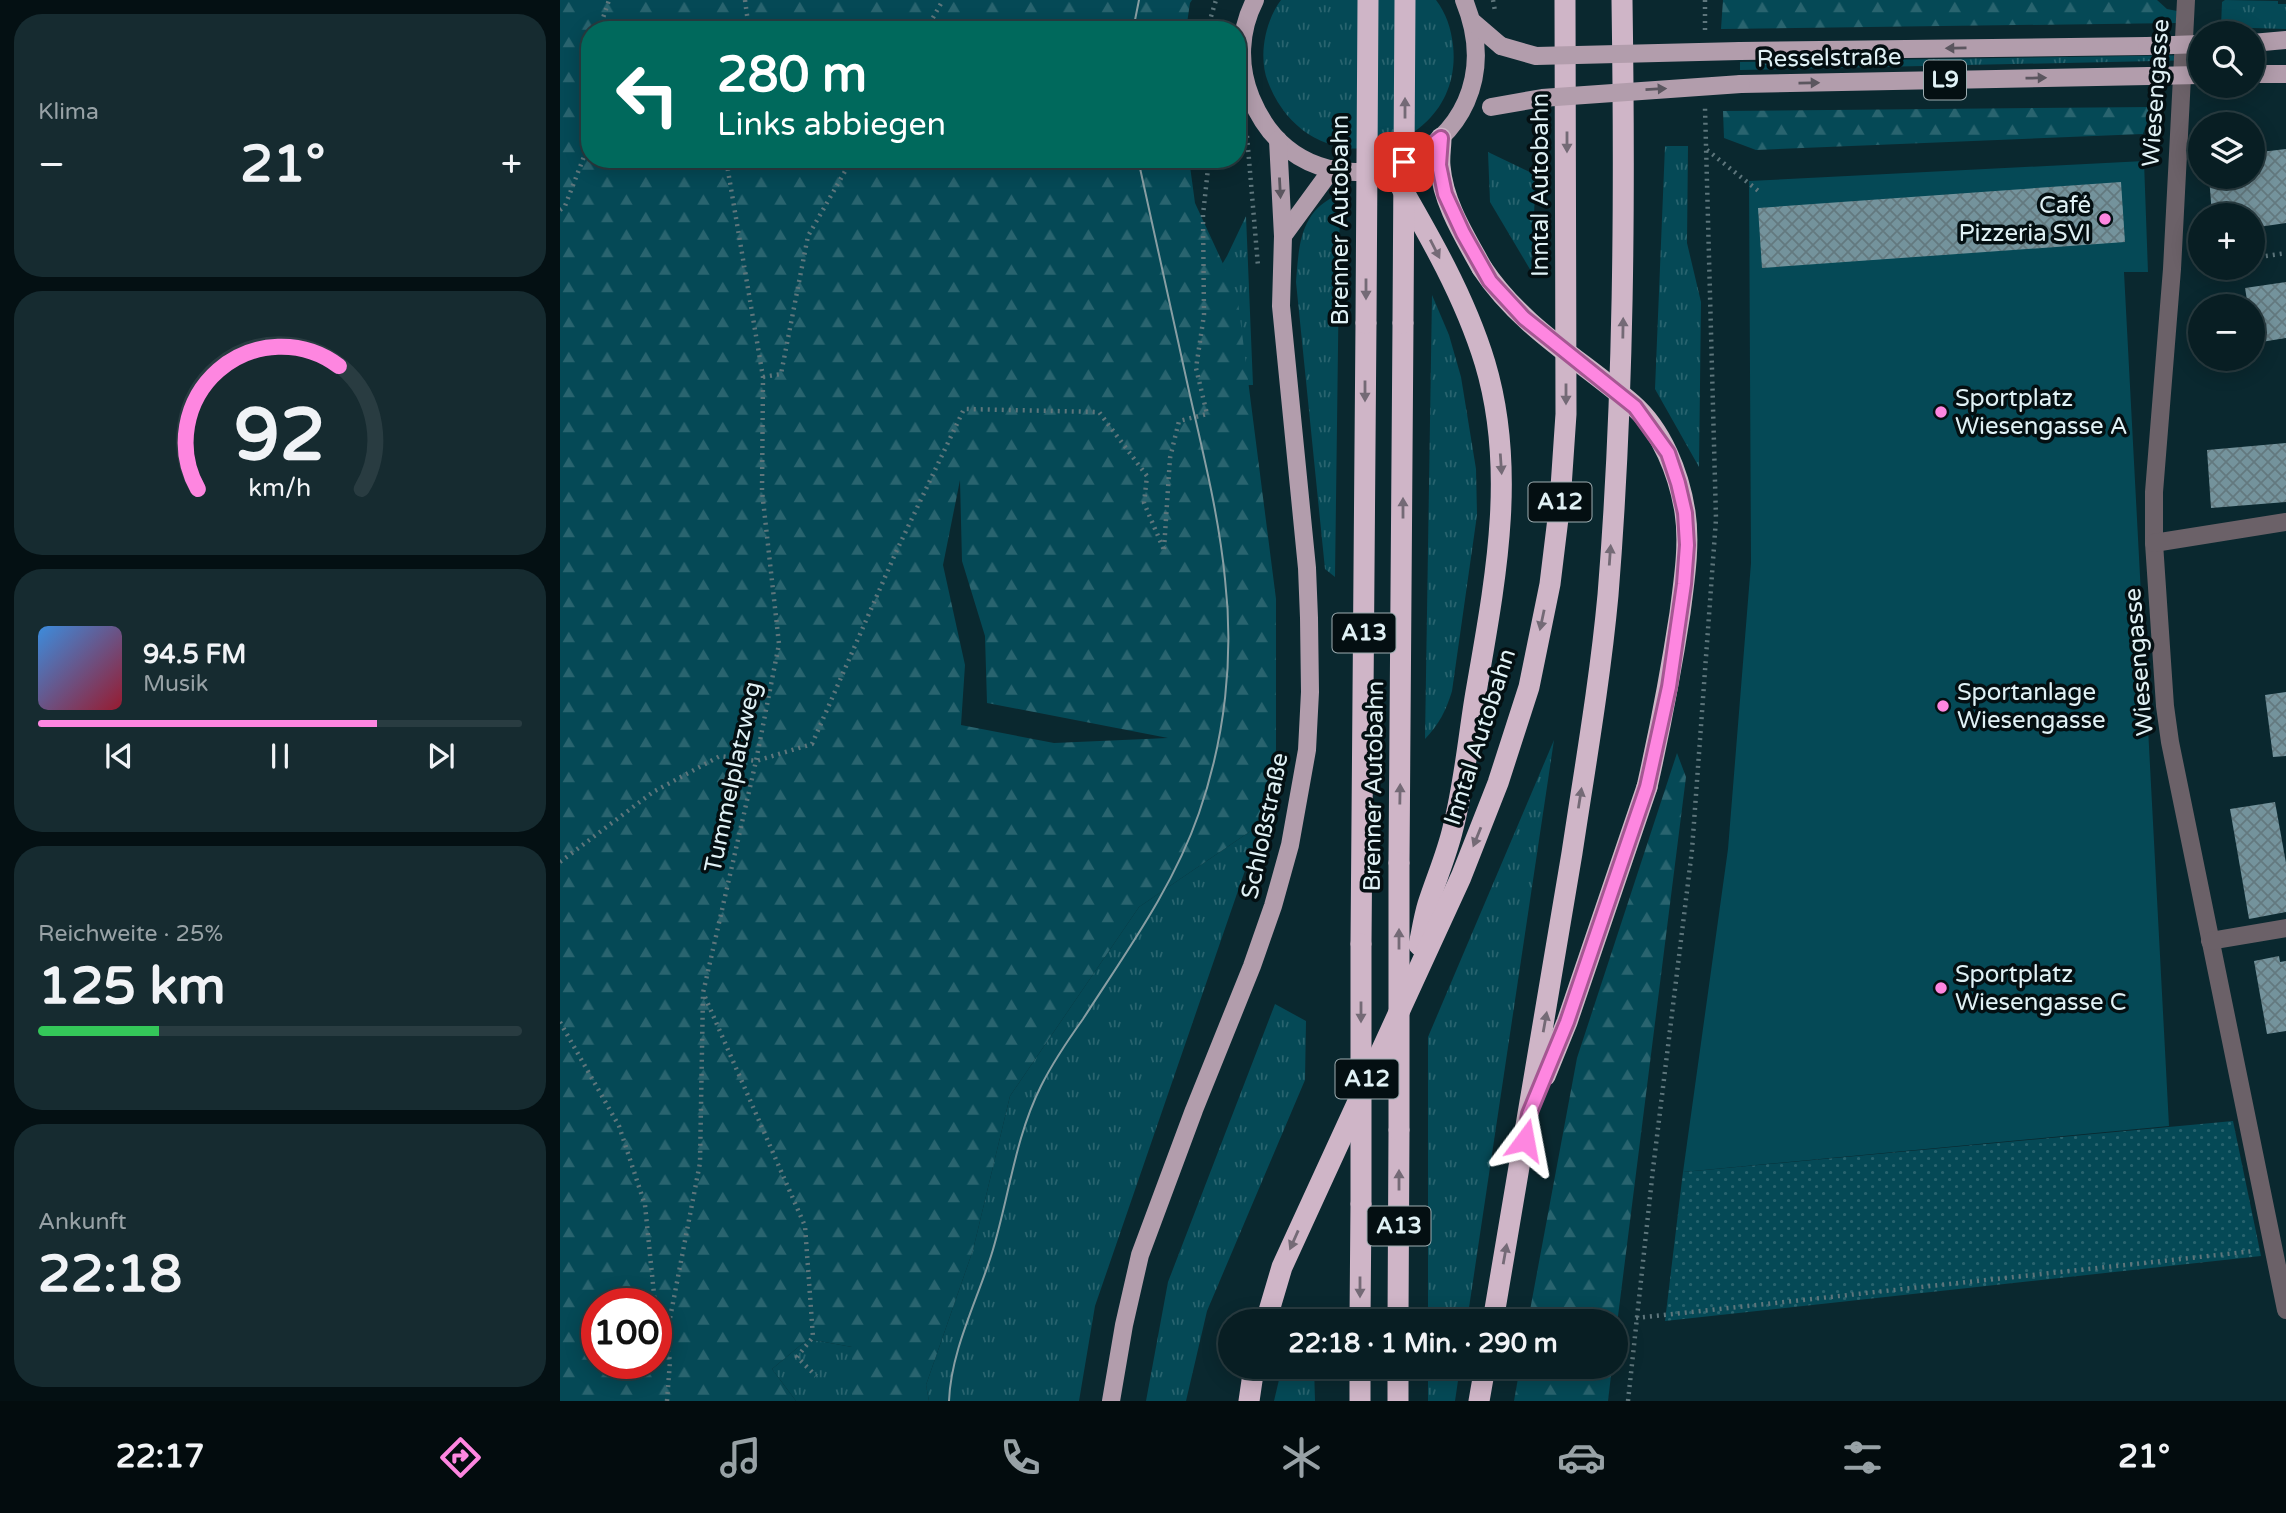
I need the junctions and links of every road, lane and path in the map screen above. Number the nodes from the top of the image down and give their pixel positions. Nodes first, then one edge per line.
1 (609, 0) edge
2 (745, 0) edge
3 (943, 0) edge
4 (1216, 0) edge
5 (1255, 0) edge
6 (1368, 0) edge
7 (1405, 0) edge
8 (1464, 0) edge
9 (1566, 0) edge
10 (1622, 0) edge
11 (2186, 0) edge
12 (602, 21) edge
13 (748, 21) edge
14 (931, 21) edge
15 (1210, 21) edge
16 (1246, 21) edge
17 (1473, 22) junction
18 (2286, 40) edge
19 (2265, 42) edge
20 (2188, 44) edge
21 (2265, 74) edge
22 (2286, 74) edge
23 (2188, 75) edge
24 (1246, 87) edge
25 (1461, 113) junction
26 (1441, 138) junction
27 (1278, 140) junction
28 (1706, 150) dead end
29 (581, 163) edge
30 (728, 168) edge
31 (847, 168) edge
32 (1208, 168) edge
33 (1390, 168) junction
34 (1332, 169) junction
35 (1761, 193) dead end
36 (560, 210) edge
37 (1283, 236) junction
38 (2286, 253) edge
39 (2265, 256) edge
40 (763, 377) junction
41 (2286, 522) edge
42 (2154, 543) junction
43 (756, 761) junction
44 (560, 862) edge
45 (2286, 928) edge
46 (2210, 941) junction
47 (1412, 979) junction
48 (703, 993) junction
49 (560, 1022) edge
50 (1529, 1114) junction
51 (2274, 1249) junction
52 (653, 1288) edge
53 (672, 1308) edge
54 (1270, 1309) edge
55 (1360, 1309) edge
56 (1398, 1309) edge
57 (1495, 1309) edge
58 (2286, 1310) edge
59 (1636, 1318) dead end
60 (816, 1376) dead end
61 (669, 1379) edge
62 (1252, 1379) edge
63 (1360, 1379) edge
64 (1398, 1379) edge
65 (1483, 1379) edge
66 (667, 1401) edge
67 (1111, 1401) edge
68 (1249, 1401) edge
69 (1360, 1401) edge
70 (1398, 1401) edge
71 (1479, 1401) edge

1 - 12 path
2 - 13 path
3 - 14 path
4 - 15 path
5 - 16 main road, L9
6 -> 55 highway, Brenner Autobahn / A13, bridge
56 -> 7 highway, Brenner Autobahn / A13, bridge
8 - 17 main road, L9
9 -> 47 highway, Inntal Autobahn / A12
50 -> 10 highway, A12
11 - 42 street, Wiesengasse
20 -> 17 main road, Resselstraße / L9, bridge
17 - 25 main road, L9
18 - 19 main road
21 - 22 main road
25 -> 23 main road, Resselstraße / L9, bridge
24 - 27 main road, L9
25 - 26 main road, L9
26 - 33 main road, L9
26 - 50 highway, bridge
27 - 34 main road, L9
27 -> 37 main road, Schloßstraße
28 - 35 path
29 - 36 path
30 - 40 path, Tummelplatzweg
31 - 40 path
32 - 43 path
33 - 34 main road, L9
33 -> 47 highway
34 - 37 main road
37 - 67 main road, Schloßstraße
38 - 39 path
40 - 43 path, Tummelplatzweg
41 - 42 street
42 - 46 street, Wiesengasse
43 - 44 path
43 - 48 path, Tummelplatzweg
45 - 46 street
46 - 51 street, Wiesengasse
47 -> 54 highway, Inntal Autobahn / A12
48 - 53 path, Tummelplatzweg
48 - 60 path
49 - 52 path
57 -> 50 highway, A12
51 - 58 street, Wiesengasse
51 - 59 path
61 - 66 path, Tummelplatzweg
62 - 68 highway
63 - 69 highway
64 - 70 highway
65 - 71 highway

